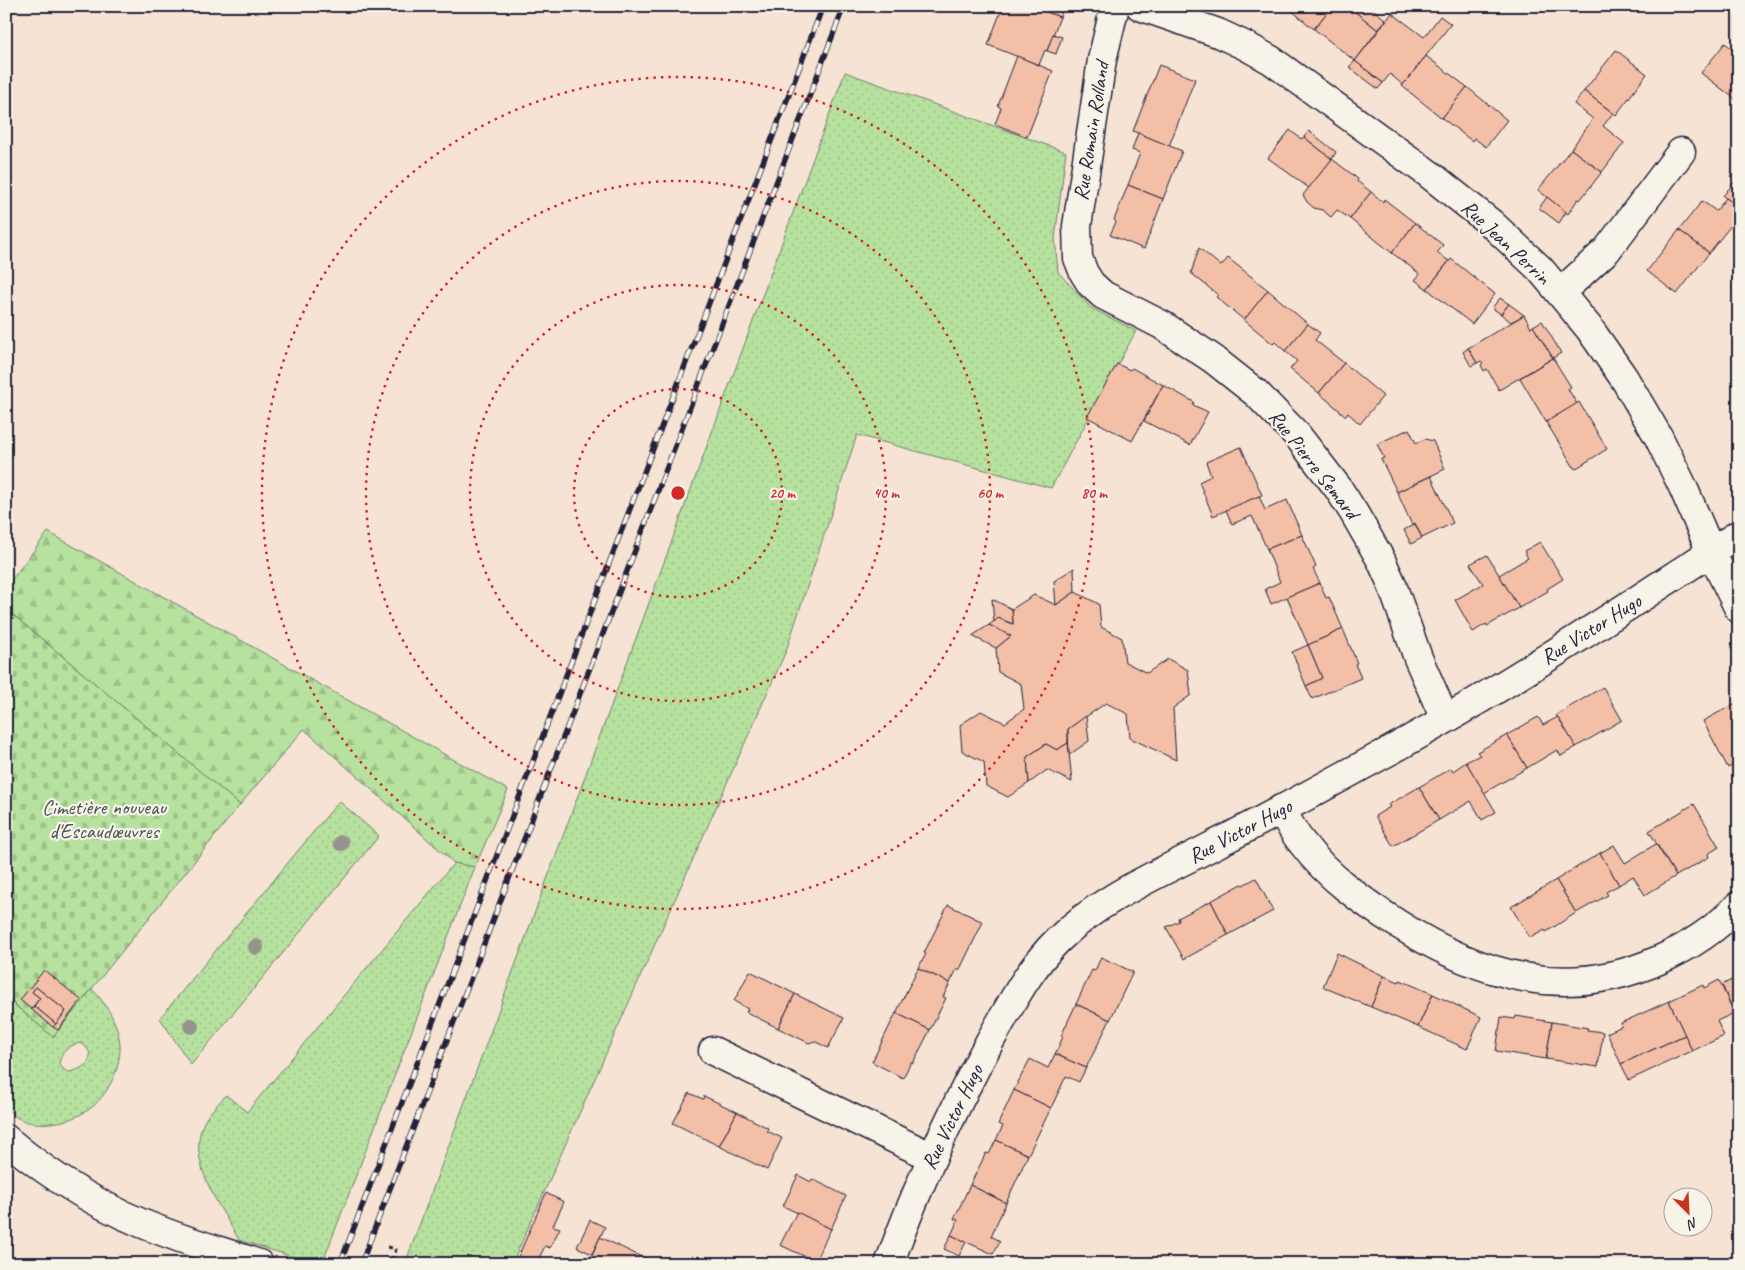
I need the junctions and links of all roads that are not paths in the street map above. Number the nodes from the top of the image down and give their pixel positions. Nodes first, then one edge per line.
1 (1115, 6) edge
2 (1140, 6) edge
3 (1681, 152) dead end
4 (1078, 258) joint
5 (1560, 292) junction
6 (1739, 534) edge
7 (1711, 552) junction
8 (1739, 609) edge
9 (1444, 719) junction
10 (1281, 809) junction
11 (1739, 904) edge
12 (713, 1051) dead end
13 (6, 1139) edge
14 (932, 1157) junction
15 (259, 1264) edge
16 (889, 1264) edge

1 - 4 street, Rue Romain Rolland
2 - 5 street, Rue Jean Perrin
3 - 5 street
4 - 9 street, Rue Pierre Semard
5 - 7 street, Rue Jean Perrin
6 - 7 street, Rue Victor Hugo
7 - 8 street, Rue Jean Perrin
7 - 9 street, Rue Victor Hugo
9 - 10 street, Rue Victor Hugo
10 - 11 street
10 - 14 street, Rue Victor Hugo
12 - 14 street
13 - 15 street
14 - 16 street, Rue Victor Hugo

